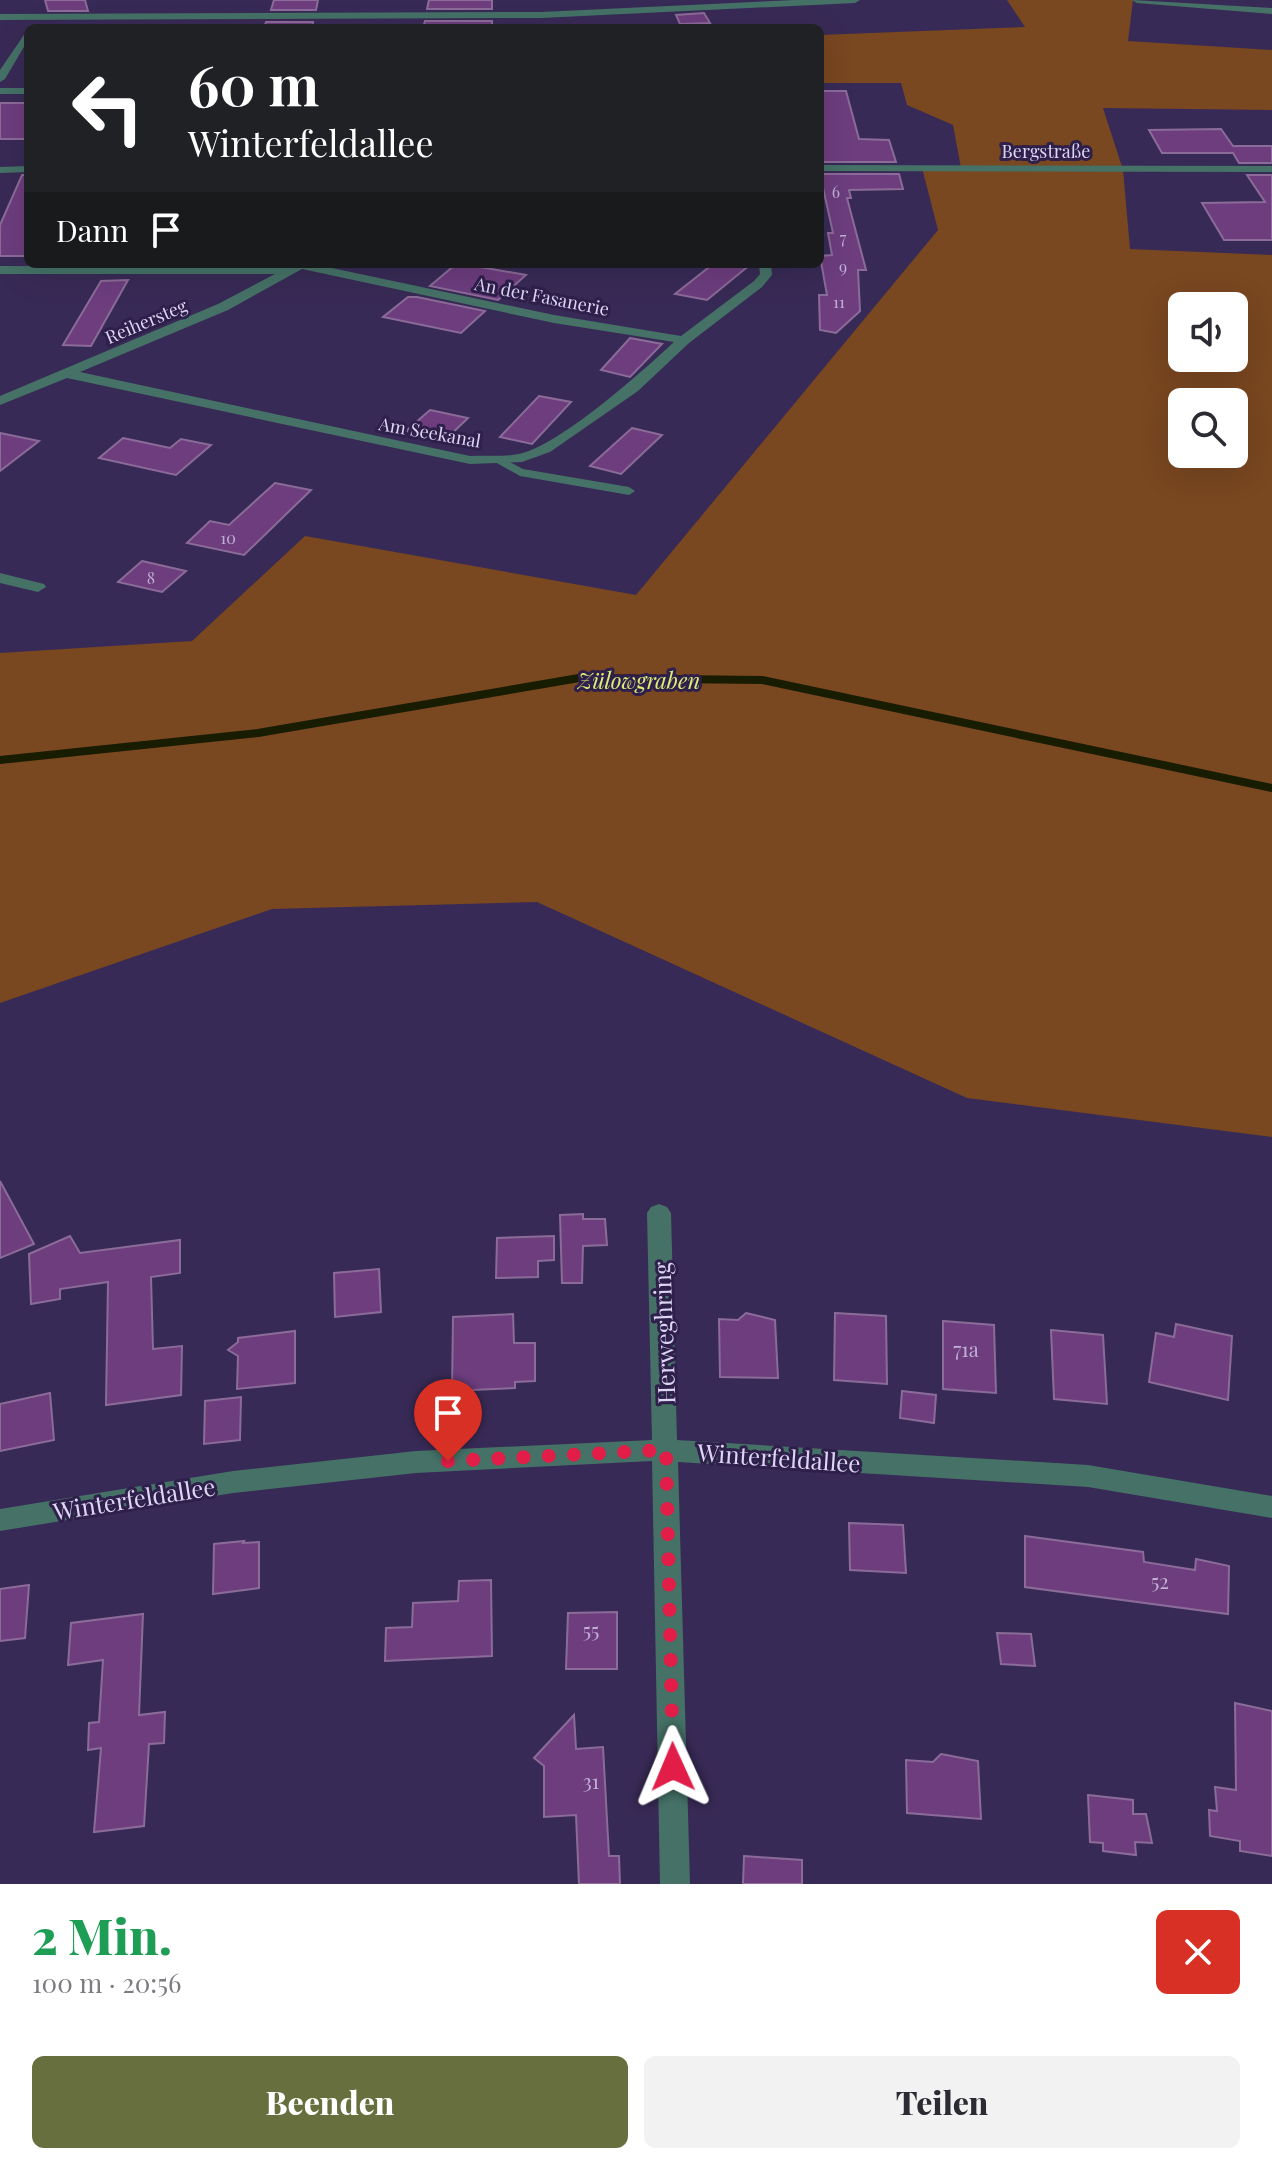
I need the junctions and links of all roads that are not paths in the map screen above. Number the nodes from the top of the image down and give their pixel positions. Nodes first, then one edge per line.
1 (204, 0) edge
2 (544, 0) edge
3 (855, 0) edge
4 (1137, 0) edge
5 (771, 2) edge
6 (1272, 11) edge
7 (541, 15) junction
8 (0, 17) edge
9 (212, 17) junction
10 (25, 24) edge
11 (72, 24) edge
12 (535, 24) edge
13 (24, 39) edge
14 (0, 79) edge
15 (0, 91) edge
16 (24, 91) edge
17 (824, 168) edge
18 (24, 169) edge
19 (1272, 169) edge
20 (0, 170) edge
21 (148, 268) edge
22 (292, 268) edge
23 (306, 268) edge
24 (765, 268) edge
25 (0, 270) edge
26 (684, 340) junction
27 (69, 374) junction
28 (0, 384) edge
29 (39, 385) junction
30 (0, 401) edge
31 (499, 460) junction
32 (629, 491) dead end
33 (0, 578) edge
34 (38, 587) dead end
35 (659, 1213) dead end
36 (666, 1450) junction
37 (1272, 1507) edge
38 (0, 1520) edge
39 (675, 1884) edge

1 - 9 street
2 - 7 street
3 - 5 street
4 - 6 street
5 - 7 street
7 - 9 street
7 - 12 street
8 - 10 street
9 - 11 street
13 - 14 street
15 - 16 street
17 - 19 street, Bergstraße
18 - 20 street
21 - 25 street, An der Fasanerie
22 - 27 street, Reihersteg
23 - 26 street, An der Fasanerie
24 - 26 street, Am Seekanal
26 - 31 street, Am Seekanal
27 - 29 street, Reihersteg
27 - 31 street, Am Seekanal
28 - 29 street
29 - 30 street, Reihersteg
31 - 32 lane
33 - 34 street
35 - 36 street, Herweghring
36 - 37 street, Winterfeldallee
36 - 38 street, Winterfeldallee
36 - 39 street, Herweghring

